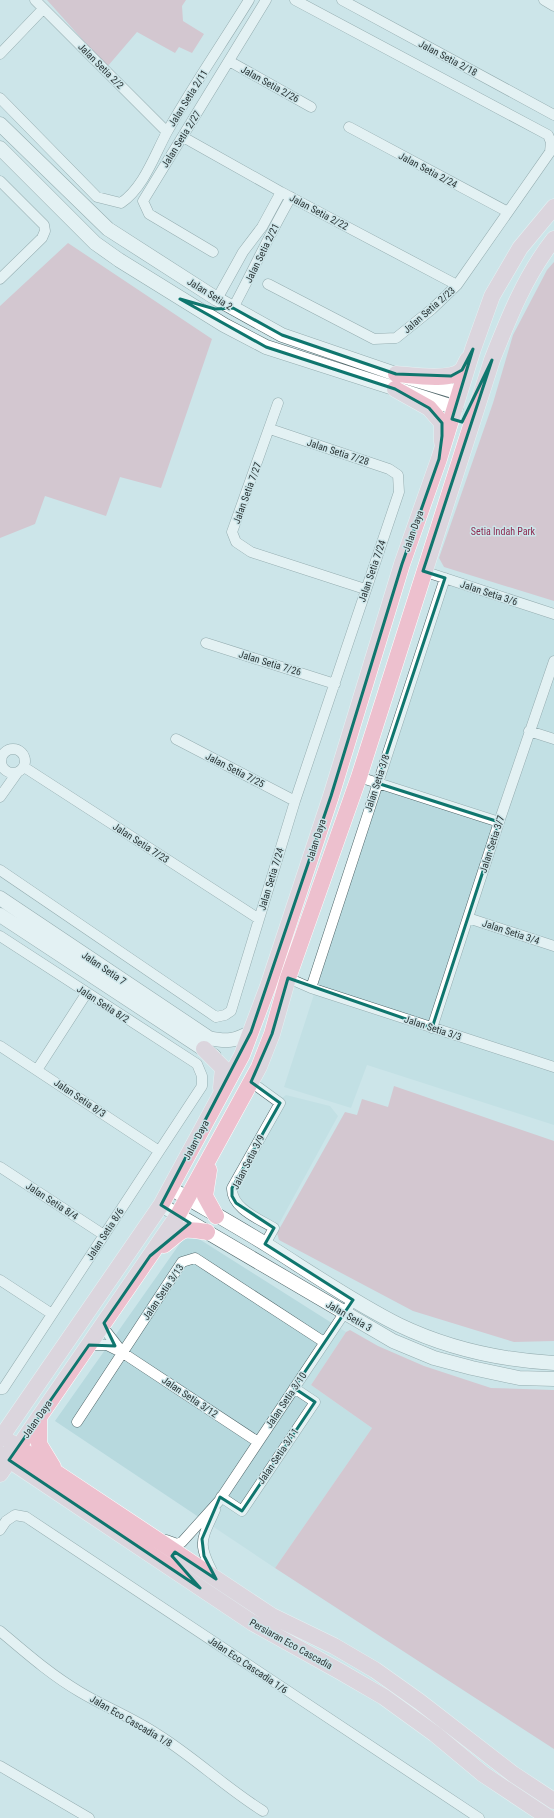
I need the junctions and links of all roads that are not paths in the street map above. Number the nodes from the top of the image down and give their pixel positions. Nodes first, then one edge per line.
1 (34, 0) edge
2 (249, 0) edge
3 (266, 0) edge
4 (295, 0) edge
5 (342, 0) edge
6 (544, 0) edge
7 (554, 6) edge
8 (43, 9) junction
9 (0, 54) edge
10 (229, 61) junction
11 (0, 98) edge
12 (311, 107) dead end
13 (554, 115) edge
14 (0, 124) edge
15 (349, 127) dead end
16 (167, 132) junction
17 (183, 137) junction
18 (0, 148) edge
19 (0, 181) edge
20 (281, 192) junction
21 (291, 197) junction
22 (554, 207) edge
23 (508, 212) junction
24 (554, 239) edge
25 (213, 252) dead end
26 (236, 263) junction
27 (252, 273) junction
28 (0, 279) edge
29 (268, 284) dead end
30 (457, 285) junction
31 (180, 299) junction
32 (224, 306) junction
33 (252, 340) junction
34 (474, 349) junction
35 (492, 360) junction
36 (396, 382) junction
37 (461, 402) junction
38 (278, 403) dead end
39 (270, 429) junction
40 (466, 445) junction
41 (439, 459) junction
42 (399, 483) joint
43 (423, 571) junction
44 (445, 578) junction
45 (365, 589) junction
46 (554, 614) edge
47 (206, 643) dead end
48 (554, 661) edge
49 (335, 684) junction
50 (529, 731) junction
51 (176, 739) dead end
52 (554, 739) edge
53 (2, 752) edge
54 (344, 754) junction
55 (1, 765) edge
56 (20, 770) junction
57 (359, 777) junction
58 (377, 783) junction
59 (331, 796) junction
60 (0, 797) edge
61 (295, 801) junction
62 (499, 822) junction
63 (0, 870) edge
64 (0, 898) edge
65 (0, 915) edge
66 (468, 918) junction
67 (259, 919) junction
68 (0, 936) edge
69 (554, 946) edge
70 (288, 978) junction
71 (311, 988) junction
72 (86, 994) junction
73 (432, 1028) junction
74 (251, 1032) junction
75 (272, 1034) junction
76 (206, 1044) junction
77 (0, 1046) edge
78 (554, 1067) edge
79 (235, 1069) junction
80 (37, 1070) junction
81 (202, 1076) joint
82 (251, 1082) junction
83 (219, 1098) junction
84 (159, 1151) junction
85 (210, 1158) junction
86 (0, 1167) edge
87 (170, 1188) junction
88 (187, 1199) junction
89 (160, 1205) junction
90 (178, 1215) junction
91 (216, 1216) junction
92 (207, 1232) junction
93 (104, 1235) junction
94 (265, 1244) junction
95 (150, 1256) junction
96 (0, 1280) edge
97 (352, 1300) junction
98 (344, 1313) junction
99 (52, 1314) junction
100 (104, 1323) junction
101 (324, 1342) junction
102 (88, 1345) junction
103 (123, 1353) junction
104 (554, 1362) edge
105 (554, 1379) edge
106 (294, 1388) junction
107 (0, 1389) edge
108 (22, 1407) junction
109 (39, 1417) junction
110 (0, 1420) edge
111 (77, 1422) dead end
112 (1, 1437) edge
113 (258, 1442) junction
114 (9, 1454) edge
115 (56, 1473) junction
116 (0, 1474) edge
117 (34, 1477) junction
118 (0, 1482) edge
119 (220, 1499) junction
120 (0, 1530) edge
121 (191, 1534) junction
122 (151, 1536) junction
123 (182, 1556) junction
124 (216, 1578) junction
125 (200, 1588) junction
126 (0, 1632) edge
127 (0, 1766) edge
128 (554, 1802) edge
129 (263, 1810) dead end
130 (89, 1818) edge
131 (478, 1818) edge
132 (549, 1818) edge

1 - 8 street, Jalan Setia 2/2
2 - 16 street, Jalan Setia 2/11
3 - 10 street, Jalan Setia 2/27
4 - 23 street, Jalan Setia 2/23
5 - 13 street, Jalan Setia 2/18
6 - 7 street
8 - 9 street
8 - 16 street, Jalan Setia 2/2
10 - 12 street, Jalan Setia 2/26
10 - 17 street, Jalan Setia 2/27
11 - 16 street, Jalan Setia 2/11
14 - 32 street, Jalan Setia 2
15 - 23 street, Jalan Setia 2/24
17 - 20 street, Jalan Setia 2/22
17 - 25 street, Jalan Setia 2/27
18 - 31 street, Jalan Setia 2
19 - 28 street
20 - 21 street, Jalan Setia 2/22
20 - 26 street, Jalan Setia 2/21
21 - 27 street, Jalan Setia 2/21
21 - 30 street, Jalan Setia 2/22
22 - 34 main road, Jalan Daya
23 - 30 street, Jalan Setia 2/23
24 - 35 main road, Jalan Daya
26 - 27 street
26 - 32 street, Jalan Setia 2/21
27 - 32 street, Jalan Setia 2/21
29 - 30 street, Jalan Setia 2/23
31 - 32 street
31 - 33 street, Jalan Setia 2
32 - 33 street
32 - 36 street, Jalan Setia 2
33 - 36 street, Jalan Setia 2
34 - 36 main road
34 - 37 main road, Jalan Daya
35 - 37 main road
35 - 40 main road, Jalan Daya
36 - 37 street, Jalan Setia 2
36 - 41 main road
37 - 40 main road
37 - 41 main road, Jalan Daya
38 - 39 street, Jalan Setia 7/27
39 - 42 street, Jalan Setia 7/28
39 - 45 street, Jalan Setia 7/27
40 - 43 main road, Jalan Daya
41 - 54 main road, Jalan Daya
42 - 45 street, Jalan Setia 7/24
43 - 44 street, Jalan Setia 3/6
43 - 57 main road, Jalan Daya
44 - 46 street, Jalan Setia 3/6
44 - 58 street, Jalan Setia 3/8
45 - 49 street, Jalan Setia 7/24
47 - 49 street, Jalan Setia 7/26
48 - 50 street, Jalan Setia 3/7
49 - 61 street, Jalan Setia 7/24
50 - 52 street
50 - 62 street, Jalan Setia 3/7
51 - 61 street, Jalan Setia 7/25
53 - 55 street
53 - 56 street
54 - 57 main road
54 - 59 main road, Jalan Daya
55 - 56 street
56 - 60 street
56 - 67 street, Jalan Setia 7/23
57 - 58 street
57 - 59 main road
57 - 70 main road, Jalan Daya
58 - 62 street
58 - 71 street, Jalan Setia 3/8
59 - 74 main road, Jalan Daya
61 - 67 street, Jalan Setia 7/24
62 - 66 street, Jalan Setia 3/7
63 - 67 street, Jalan Setia 7/24
64 - 76 street, Jalan Setia 7
65 - 76 street, Jalan Setia 7
66 - 69 street, Jalan Setia 3/4
66 - 73 street, Jalan Setia 3/7
68 - 72 street, Jalan Setia 8/2
70 - 71 street, Jalan Setia 3/3
70 - 75 main road, Jalan Daya
71 - 73 street, Jalan Setia 3/3
72 - 80 street
72 - 81 street, Jalan Setia 8/2
73 - 78 street, Jalan Setia 3/3
74 - 76 street
74 - 79 main road, Jalan Daya
75 - 79 main road
75 - 82 main road, Jalan Daya
76 - 79 street
76 - 83 main road
77 - 80 street, Jalan Setia 8/3
79 - 83 main road, Jalan Daya
80 - 84 street, Jalan Setia 8/3
81 - 84 street, Jalan Setia 8/6
82 - 85 main road, Jalan Daya
82 - 94 street, Jalan Setia 3/9
83 - 87 main road, Jalan Daya
84 - 93 street, Jalan Setia 8/6
85 - 88 main road, Jalan Daya
85 - 91 main road
86 - 93 street, Jalan Setia 8/4
87 - 88 street, Jalan Setia 3
87 - 89 main road, Jalan Daya
88 - 90 main road, Jalan Daya
88 - 91 street, Jalan Setia 3
89 - 90 street, Jalan Setia 3
89 - 108 main road, Jalan Daya
90 - 92 street, Jalan Setia 3
90 - 95 main road, Jalan Daya
91 - 94 street, Jalan Setia 3
92 - 95 main road
92 - 98 street, Jalan Setia 3
93 - 99 street, Jalan Setia 8/6
94 - 97 street, Jalan Setia 3
95 - 100 main road, Jalan Daya
96 - 99 street
97 - 98 street, Jalan Setia 3/10
97 - 104 street, Jalan Setia 3
98 - 101 street, Jalan Setia 3/10
98 - 105 street, Jalan Setia 3
99 - 107 street, Jalan Setia 8/6
100 - 102 main road, Jalan Daya
100 - 103 street
101 - 103 street, Jalan Setia 3/13
101 - 106 street, Jalan Setia 3/10
102 - 103 street
102 - 109 main road, Jalan Daya
103 - 111 street, Jalan Setia 3/13
103 - 113 street, Jalan Setia 3/12
106 - 113 street, Jalan Setia 3/10
106 - 119 street, Jalan Setia 3/11
108 - 110 main road
108 - 112 main road, Jalan Daya
109 - 114 main road, Jalan Daya
109 - 115 main road
112 - 114 main road
113 - 119 street, Jalan Setia 3/10
114 - 115 main road, Persiaran Eco Cascadia
114 - 116 main road, Jalan Daya
114 - 117 main road, Persiaran Eco Cascadia
115 - 122 main road, Persiaran Eco Cascadia
117 - 118 main road
117 - 125 main road, Persiaran Eco Cascadia
119 - 121 street
119 - 124 street
120 - 131 street, Jalan Eco Cascadia 1/6
121 - 122 street
121 - 123 street
122 - 123 main road, Persiaran Eco Cascadia
123 - 124 main road, Persiaran Eco Cascadia
123 - 125 street
124 - 128 main road, Persiaran Eco Cascadia
125 - 132 main road, Persiaran Eco Cascadia
126 - 129 street, Jalan Eco Cascadia 1/8
127 - 130 street

